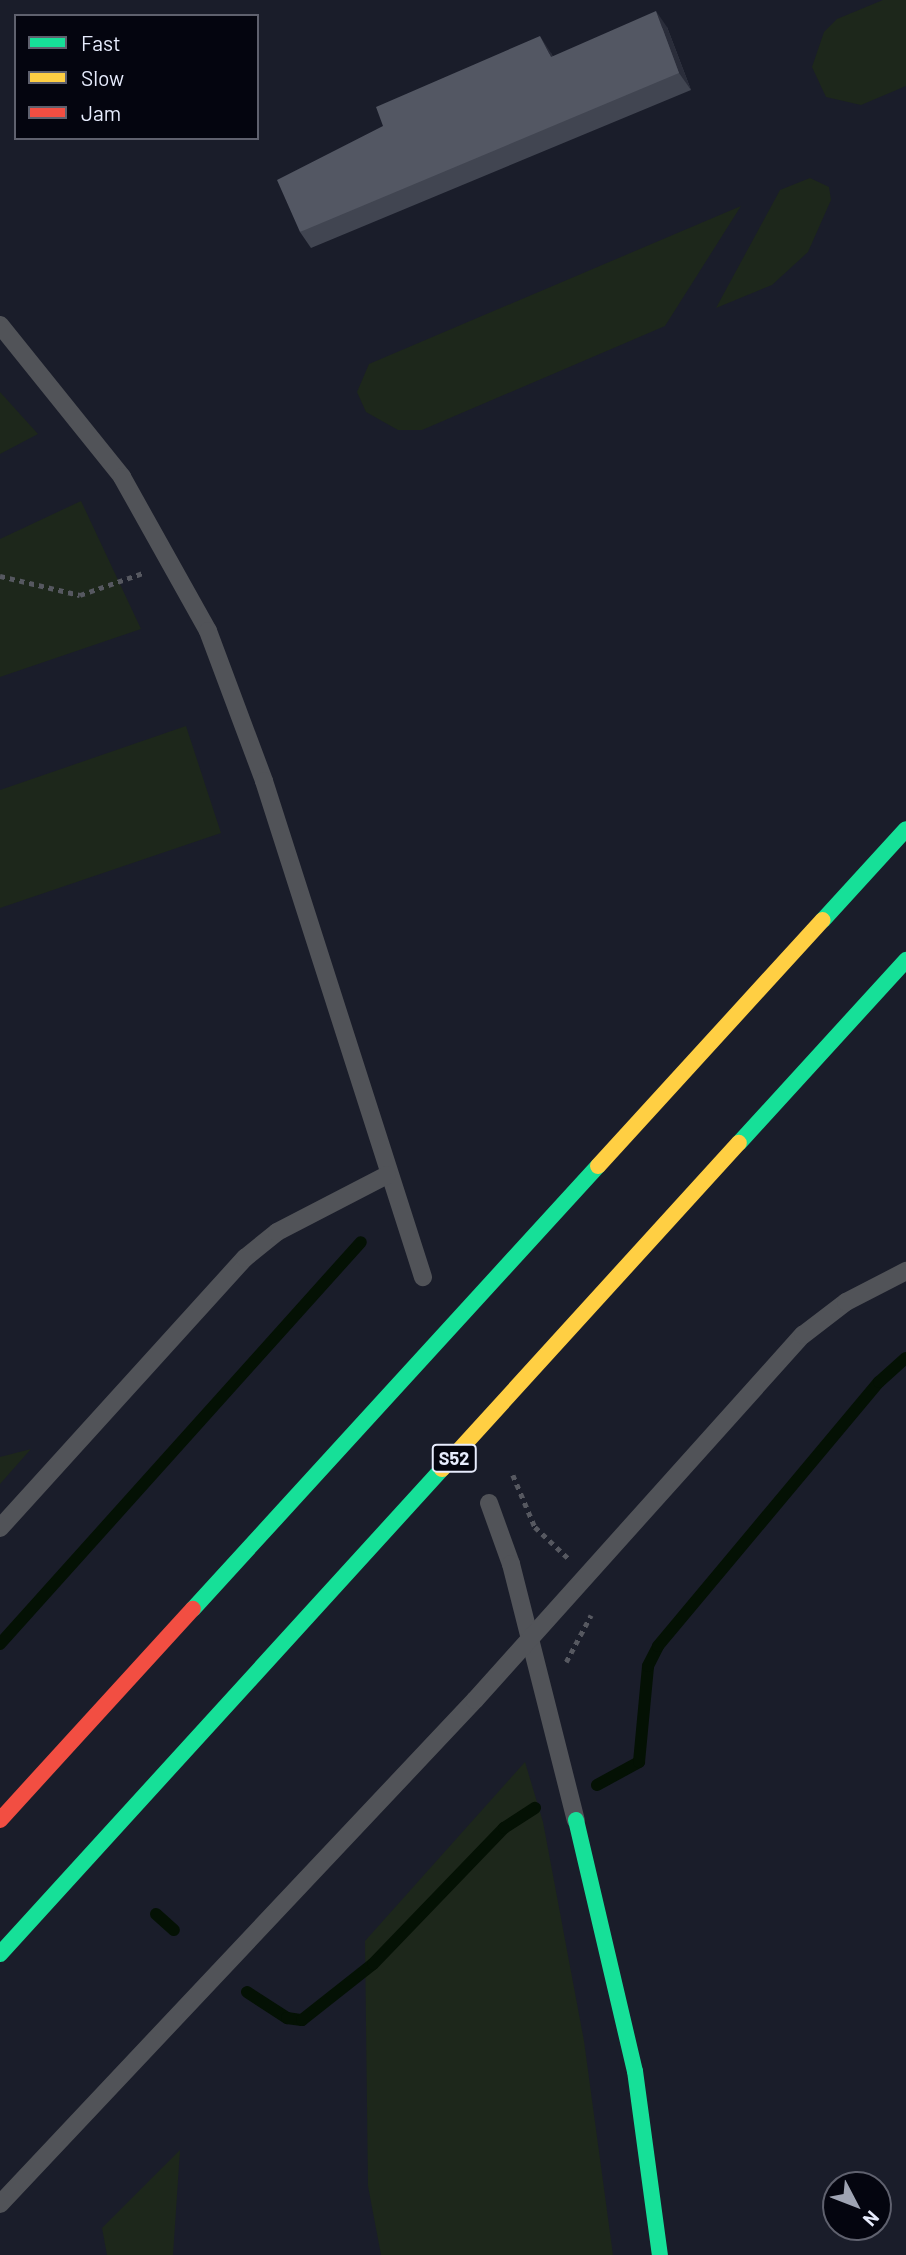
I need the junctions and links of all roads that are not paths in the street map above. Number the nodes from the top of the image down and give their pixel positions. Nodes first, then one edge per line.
1 (0, 325) edge
2 (906, 829) edge
3 (906, 960) edge
4 (387, 1175) junction
5 (906, 1272) edge
6 (423, 1277) dead end
7 (489, 1503) dead end
8 (0, 1528) edge
9 (531, 1636) junction
10 (0, 1820) edge
11 (576, 1820) joint
12 (0, 1954) edge
13 (0, 2204) edge
14 (660, 2255) edge

1 - 4 lane
2 - 10 main road
3 - 12 main road, S52
4 - 6 lane
4 - 8 lane
5 - 9 lane
7 - 9 lane
9 - 11 lane
9 - 13 lane
11 - 14 main road

